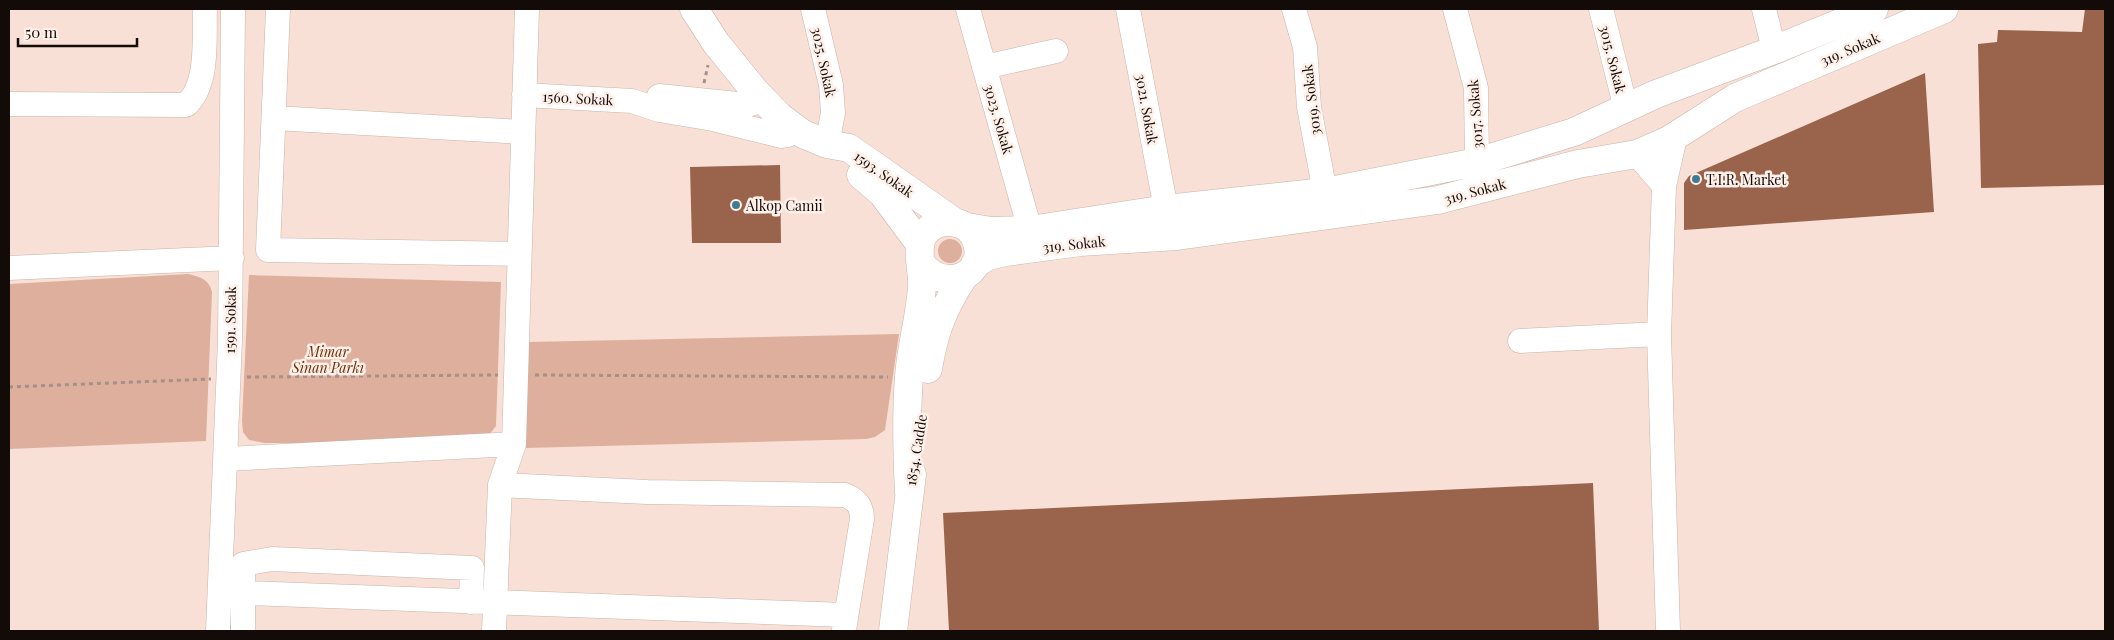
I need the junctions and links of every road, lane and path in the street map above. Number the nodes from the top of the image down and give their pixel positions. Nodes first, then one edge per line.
1 (205, 9) edge
2 (233, 9) edge
3 (278, 9) edge
4 (515, 9) edge
5 (526, 9) edge
6 (694, 9) edge
7 (812, 9) edge
8 (968, 9) edge
9 (1128, 9) edge
10 (1294, 9) edge
11 (1455, 9) edge
12 (1601, 9) edge
13 (1764, 9) edge
14 (1874, 9) edge
15 (1944, 9) edge
16 (1774, 50) junction
17 (1056, 51) dead end
18 (709, 59) dead end
19 (984, 66) junction
20 (1656, 94) junction
21 (524, 95) junction
22 (762, 98) junction
23 (710, 102) junction
24 (9, 104) edge
25 (1626, 109) junction
26 (274, 118) junction
27 (796, 128) junction
28 (523, 132) junction
29 (1675, 137) junction
30 (827, 144) junction
31 (1637, 154) junction
32 (1477, 162) junction
33 (1664, 186) junction
34 (1325, 192) junction
35 (1166, 209) junction
36 (960, 224) junction
37 (1030, 230) junction
38 (921, 253) junction
39 (519, 254) junction
40 (232, 258) junction
41 (9, 268) edge
42 (969, 270) junction
43 (1659, 334) junction
44 (1520, 341) dead end
45 (507, 375) dead end
46 (527, 376) dead end
47 (909, 377) junction
48 (218, 378) dead end
49 (243, 378) dead end
50 (9, 387) edge
51 (514, 444) junction
52 (226, 459) junction
53 (500, 485) junction
54 (909, 492) junction
55 (245, 594) junction
56 (471, 602) junction
57 (495, 603) junction
58 (845, 623) edge
59 (218, 631) edge
60 (244, 631) edge
61 (494, 631) edge
62 (893, 631) edge
63 (1668, 631) edge

1 - 24 street
2 - 40 street, 1591. Sokak
3 - 26 street
4 - 5 street
5 - 21 street
6 - 22 main road
7 - 30 street, 3025. Sokak
8 - 19 street, 3023. Sokak
9 - 35 street, 3021. Sokak
10 - 34 street, 3019. Sokak
11 - 32 street, 3017. Sokak
12 - 25 street, 3015. Sokak
13 - 16 street
14 - 16 main road, 319. Sokak
15 - 29 main road, 319. Sokak
16 - 20 main road, 319. Sokak
17 - 19 street
18 - 23 path
19 - 37 street, 3023. Sokak
20 - 25 main road, 319. Sokak
20 - 29 main road
21 - 23 street, 1560. Sokak
21 - 28 street
22 - 23 street
22 - 27 main road
23 - 27 street
25 - 31 main road
25 - 32 main road, 319. Sokak
26 - 28 street
26 - 39 street
27 - 30 main road
28 - 39 street
29 - 31 main road, 319. Sokak
29 - 33 street
30 - 36 main road, 1593. Sokak
30 - 38 main road, 1593. Sokak
31 - 33 street
31 - 42 main road, 319. Sokak
32 - 34 main road, 319. Sokak
33 - 43 street
34 - 35 main road, 319. Sokak
35 - 37 main road, 319. Sokak
36 - 37 main road, 319. Sokak
36 - 38 main road
36 - 42 main road
38 - 42 main road
38 - 47 main road
39 - 51 street
40 - 41 street
40 - 52 street, 1591. Sokak
42 - 54 main road, 1854. Cadde
43 - 44 street
43 - 63 street
45 - 49 path
46 - 47 path
47 - 54 main road
48 - 50 path
51 - 52 street
51 - 53 street
52 - 59 street, 1591. Sokak
53 - 57 street
53 - 58 street
54 - 62 main road, 1854. Cadde
55 - 56 street
55 - 56 street
55 - 60 street
56 - 57 street
57 - 58 street
57 - 61 street

